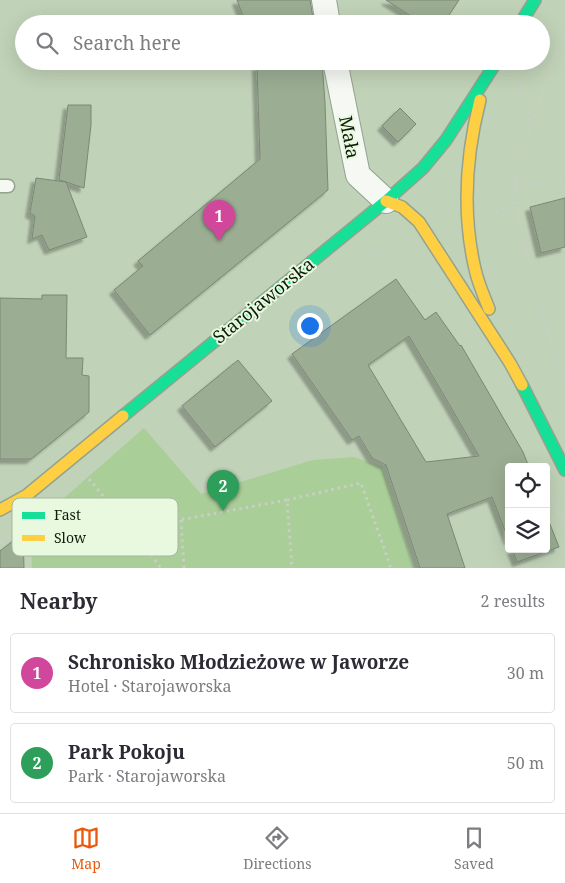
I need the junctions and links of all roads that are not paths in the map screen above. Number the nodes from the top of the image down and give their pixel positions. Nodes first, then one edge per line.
1 (324, 0) edge
2 (535, 0) edge
3 (326, 15) edge
4 (526, 15) edge
5 (338, 70) edge
6 (492, 70) edge
7 (486, 79) junction
8 (386, 200) junction
9 (510, 363) junction
10 (565, 470) edge
11 (21, 498) edge
12 (12, 503) edge
13 (0, 510) edge

1 - 3 street
2 - 4 main road
5 - 8 street, Mała
6 - 7 main road, Starojaworska
7 - 8 main road, Starojaworska
7 - 9 main road
8 - 9 main road
8 - 11 main road, Starojaworska
9 - 10 main road
12 - 13 main road, Starojaworska

